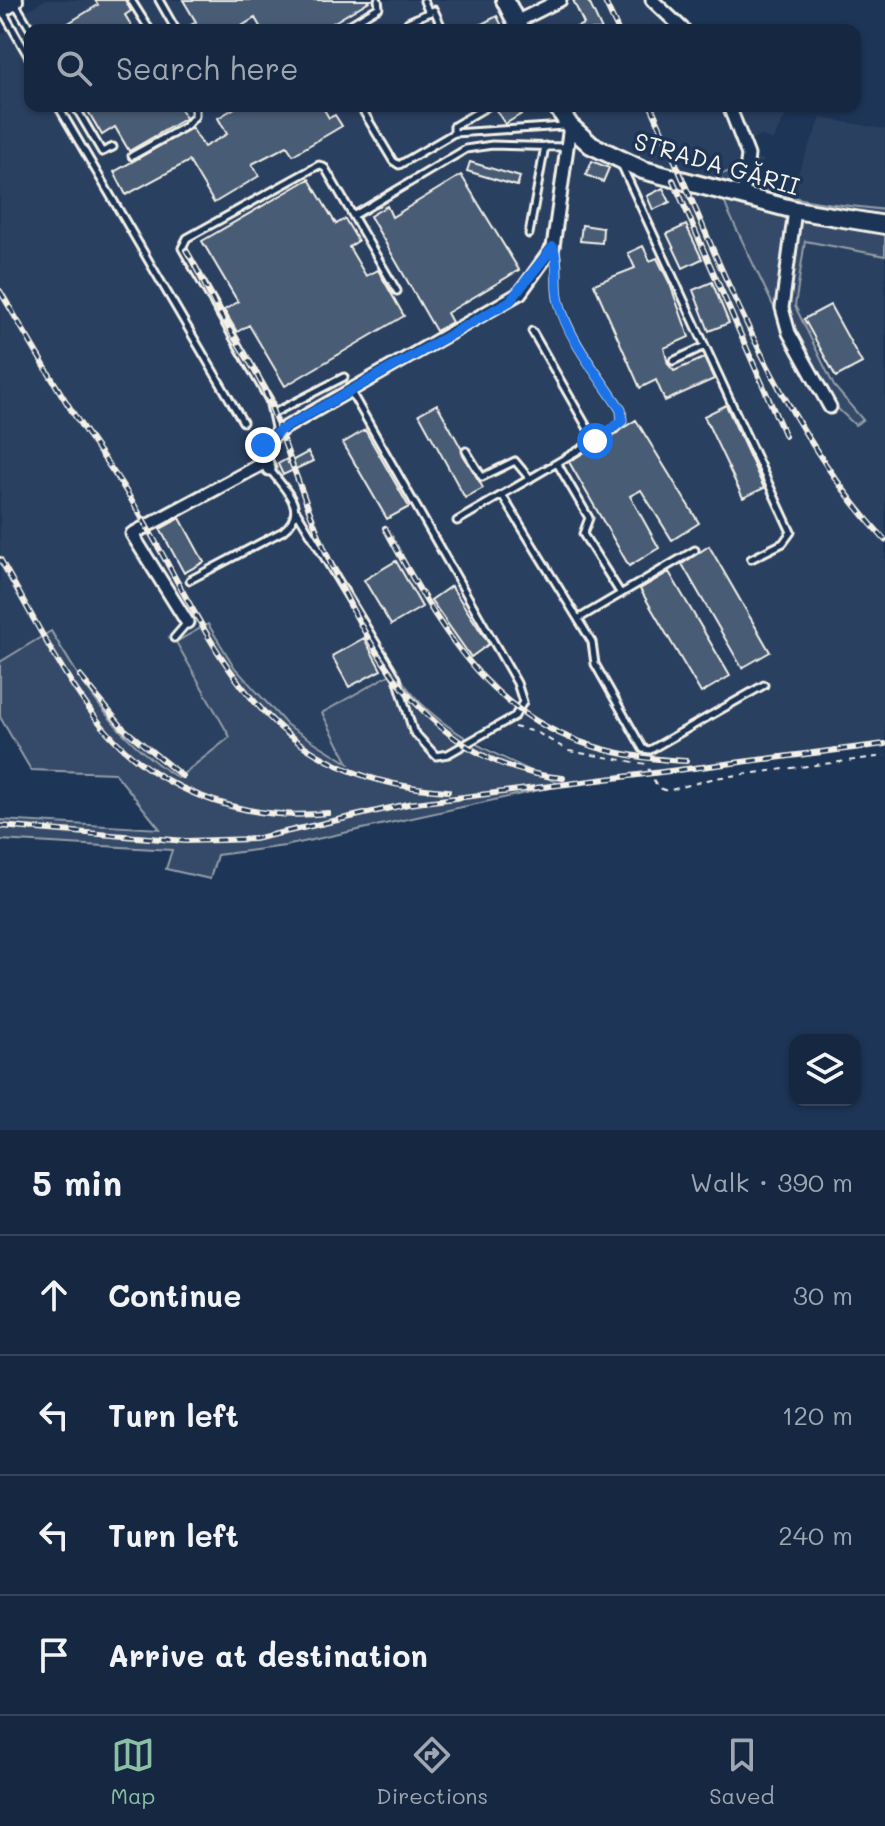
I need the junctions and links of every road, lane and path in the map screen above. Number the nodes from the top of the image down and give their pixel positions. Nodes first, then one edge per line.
1 (13, 0) edge
2 (131, 0) edge
3 (159, 0) edge
4 (378, 0) edge
5 (424, 0) edge
6 (505, 0) edge
7 (560, 0) edge
8 (652, 0) edge
9 (0, 7) edge
10 (429, 13) junction
11 (27, 24) edge
12 (146, 24) edge
13 (173, 24) edge
14 (351, 24) edge
15 (409, 24) edge
16 (440, 24) edge
17 (517, 24) edge
18 (521, 24) edge
19 (678, 24) edge
20 (24, 49) edge
21 (62, 112) edge
22 (79, 112) edge
23 (195, 112) edge
24 (364, 112) edge
25 (478, 112) edge
26 (561, 112) edge
27 (731, 112) edge
28 (570, 126) junction
29 (454, 133) junction
30 (545, 146) junction
31 (113, 147) dead end
32 (568, 147) junction
33 (132, 156) dead end
34 (621, 162) junction
35 (743, 197) junction
36 (795, 210) junction
37 (353, 216) junction
38 (885, 225) edge
39 (529, 234) dead end
40 (553, 247) junction
41 (397, 291) dead end
42 (532, 331) dead end
43 (705, 346) junction
44 (673, 361) dead end
45 (344, 377) dead end
46 (351, 391) junction
47 (830, 407) dead end
48 (274, 413) junction
49 (243, 422) dead end
50 (276, 433) junction
51 (595, 441) junction
52 (466, 451) dead end
53 (557, 463) junction
54 (267, 466) junction
55 (530, 479) junction
56 (502, 495) junction
57 (297, 512) junction
58 (457, 521) dead end
59 (695, 550) dead end
60 (751, 559) dead end
61 (190, 580) dead end
62 (621, 594) junction
63 (578, 619) junction
64 (187, 622) joint
65 (174, 638) dead end
66 (764, 685) dead end
67 (501, 724) junction
68 (885, 756) edge

1 - 9 highway
1 - 11 lane
2 - 12 lane
3 - 13 lane
4 - 14 lane
5 - 10 lane
6 - 17 main road
7 - 18 street
8 - 19 street
9 - 20 lane
10 - 15 lane
10 - 16 lane
21 - 49 lane
22 - 31 lane
23 - 33 lane
24 - 29 lane
25 - 29 lane
26 - 28 main road, STRADA GĂRII
27 - 35 street
28 - 29 lane
28 - 32 street
28 - 34 main road, STRADA GĂRII
30 - 32 lane
30 - 37 lane
30 - 39 lane
32 - 40 street
34 - 35 main road, STRADA GĂRII
34 - 43 lane
35 - 36 main road, STRADA GĂRII
36 - 38 main road, STRADA GĂRII
36 - 47 street
37 - 41 lane
37 - 48 lane
40 - 46 street
40 - 51 lane
42 - 51 lane
43 - 44 lane
43 - 60 lane
45 - 48 lane
46 - 50 street
46 - 67 lane
48 - 50 lane
50 - 54 street
51 - 53 lane
52 - 55 lane
53 - 55 lane
53 - 62 lane
54 - 57 lane
54 - 64 street
55 - 56 lane
56 - 58 lane
56 - 63 lane
57 - 61 lane
57 - 67 lane
59 - 62 lane
62 - 63 lane
63 - 66 lane
64 - 65 lane
67 - 68 path

